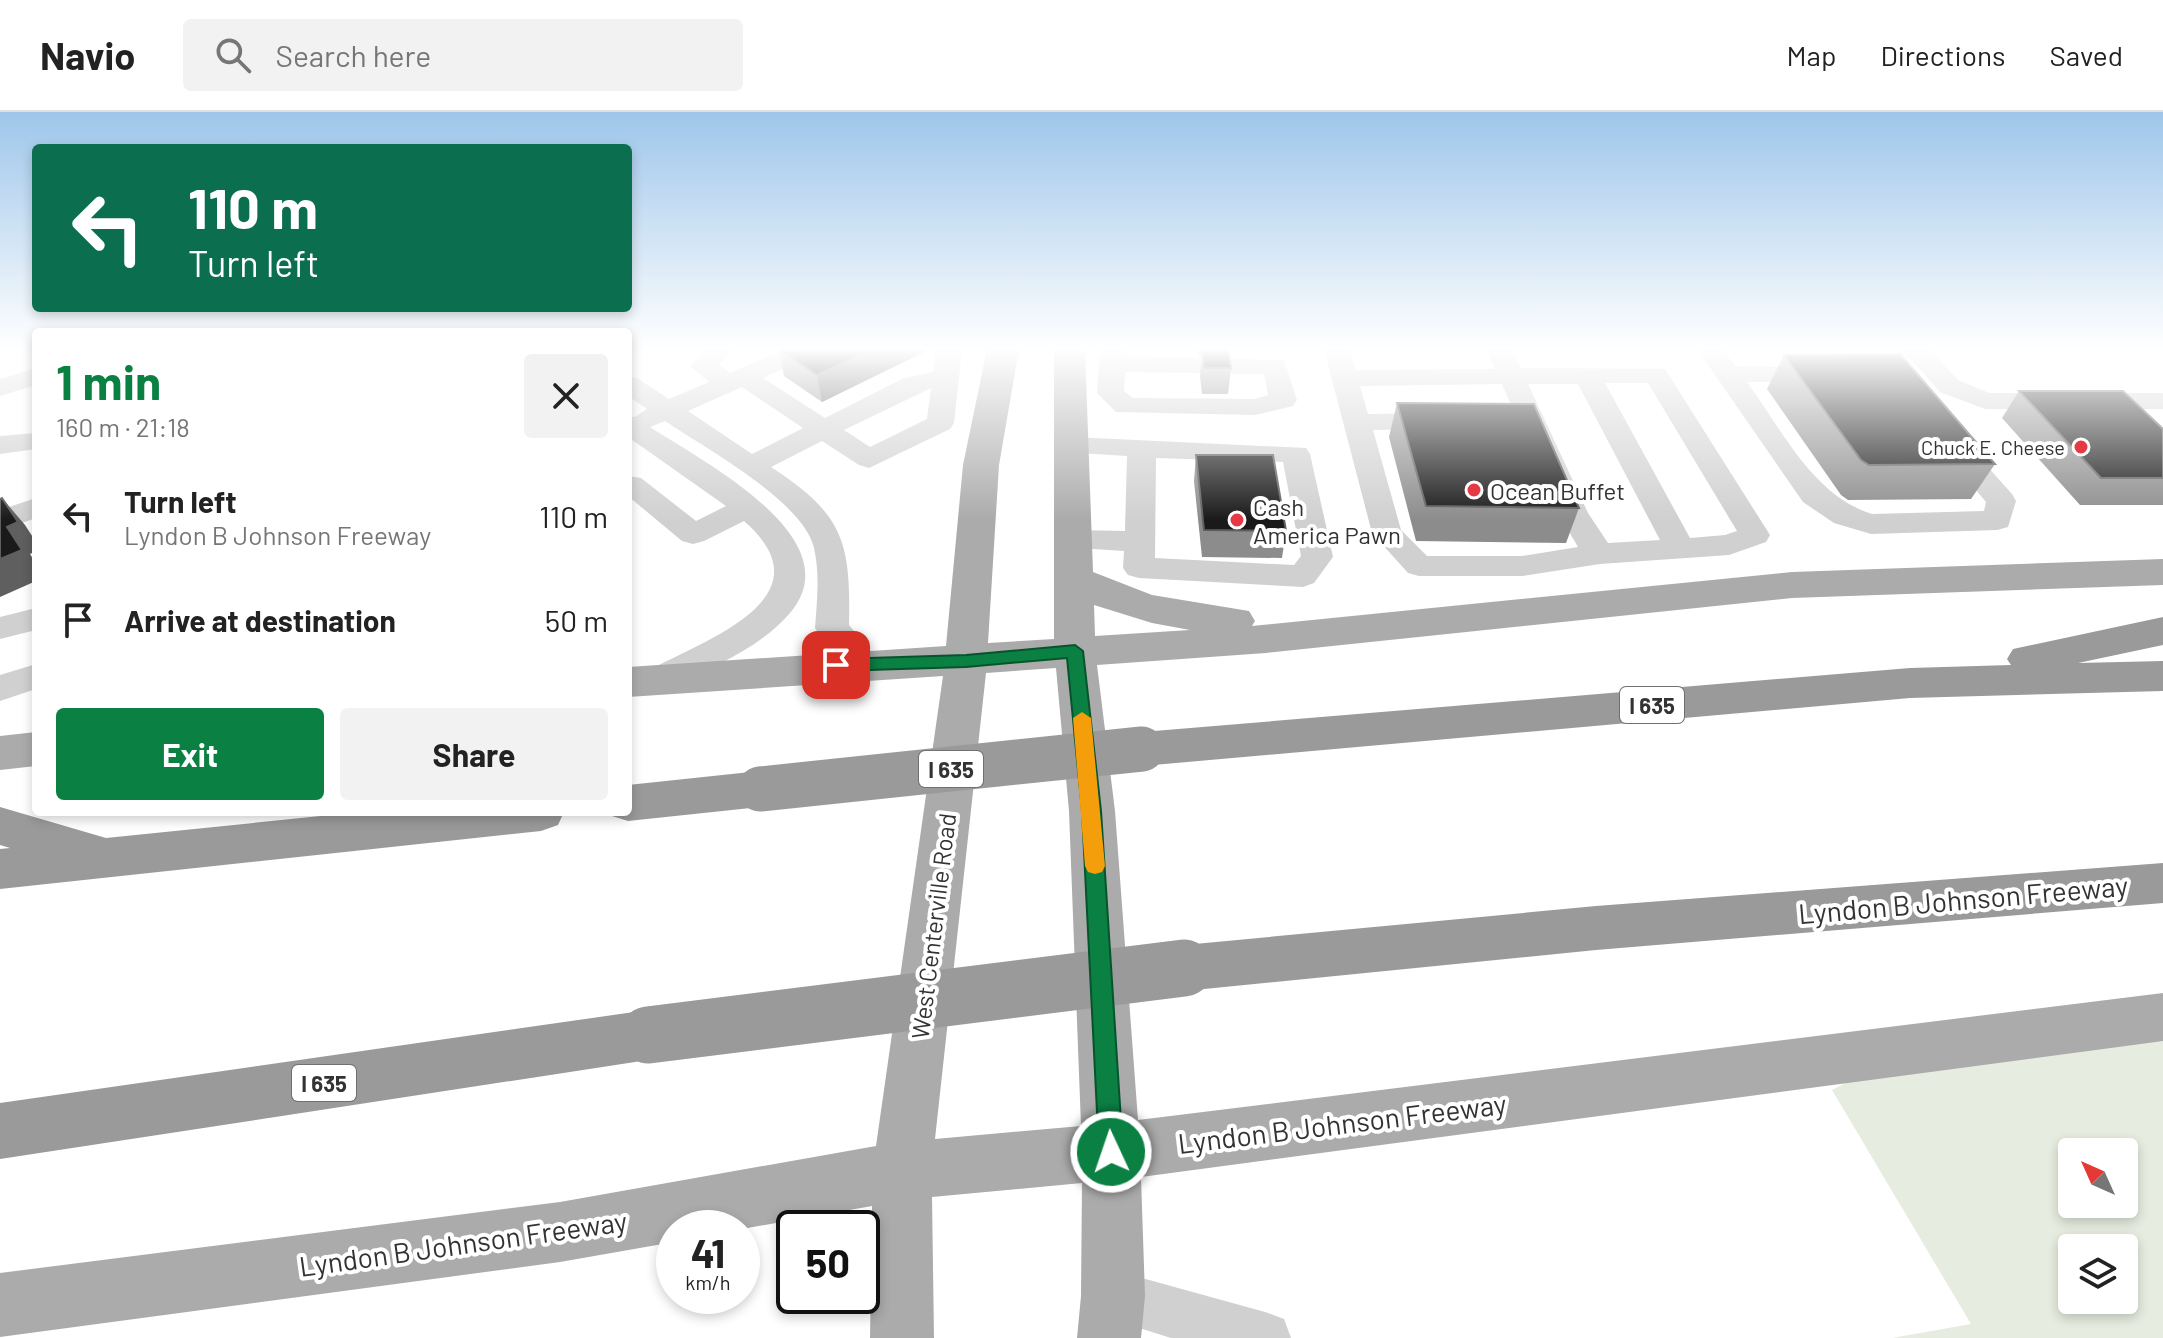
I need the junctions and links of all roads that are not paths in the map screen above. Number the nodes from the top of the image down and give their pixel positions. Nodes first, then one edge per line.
1 (659, 406) edge
2 (677, 406) edge
3 (782, 406) edge
4 (867, 406) edge
5 (942, 406) edge
6 (992, 406) edge
7 (1072, 406) edge
8 (1154, 406) edge
9 (1258, 406) edge
10 (1284, 406) edge
11 (1353, 406) edge
12 (1525, 406) edge
13 (1604, 406) edge
14 (1675, 406) edge
15 (1752, 406) edge
16 (2131, 406) edge
17 (666, 411) junction
18 (1931, 420) edge
19 (1468, 421) edge
20 (1500, 421) edge
21 (1532, 421) junction
22 (1357, 422) junction
23 (632, 425) edge
24 (632, 428) edge
25 (821, 428) junction
26 (2154, 429) edge
27 (32, 441) edge
28 (0, 445) edge
29 (1073, 446) junction
30 (1142, 449) junction
31 (1296, 454) junction
32 (679, 460) junction
33 (750, 466) junction
34 (632, 484) edge
35 (632, 487) edge
36 (747, 508) junction
37 (32, 509) edge
38 (0, 521) edge
39 (1140, 541) junction
40 (1680, 548) junction
41 (1600, 554) junction
42 (1074, 560) junction
43 (2163, 572) edge
44 (32, 620) edge
45 (0, 628) edge
46 (1329, 630) junction
47 (2163, 631) edge
48 (1075, 651) junction
49 (966, 661) junction
50 (864, 663) junction
51 (2163, 676) edge
52 (32, 677) edge
53 (646, 679) edge
54 (1910, 683) junction
55 (0, 688) edge
56 (32, 749) edge
57 (0, 753) edge
58 (632, 803) edge
59 (503, 816) edge
60 (0, 826) edge
61 (111, 857) junction
62 (0, 869) edge
63 (2163, 883) edge
64 (2163, 1017) edge
65 (0, 1131) edge
66 (1111, 1152) junction
67 (902, 1171) junction
68 (0, 1305) edge
69 (1111, 1317) edge
70 (902, 1338) edge
71 (1265, 1338) edge

1 - 17 street
2 - 17 street
3 - 25 street
4 - 25 street
5 - 25 street
6 - 49 main road, West Centerville Road
7 - 29 main road
8 - 9 street
10 - 31 street
11 - 22 street
12 - 21 street
13 - 40 street
14 - 40 street
15 - 18 street
16 - 26 street
17 - 23 street
17 - 33 street
19 - 22 street
20 - 21 street
21 - 41 street
22 - 41 street
24 - 32 street
25 - 33 street
27 - 28 street
29 - 30 street
29 - 42 main road
30 - 31 street
30 - 39 street
31 - 39 street
32 - 34 street
32 - 36 street
33 - 50 street
35 - 36 street
36 - 53 street
37 - 38 street
39 - 42 street
40 - 41 street
42 - 46 main road
42 - 48 main road
43 - 46 main road
44 - 45 street
46 - 48 main road
47 - 54 highway
48 - 49 main road
48 - 66 main road
49 - 50 main road
49 - 67 main road, West Centerville Road
50 - 53 main road
51 - 54 highway, I 635
52 - 55 street
54 - 58 highway, I 635, bridge
56 - 57 main road
59 - 61 highway
60 - 61 highway
61 - 62 highway
63 - 65 highway, Lyndon B Johnson Freeway / I 635, bridge
64 - 66 main road, Lyndon B Johnson Freeway
66 - 67 main road, Lyndon B Johnson Freeway
66 - 69 main road
67 - 68 main road, Lyndon B Johnson Freeway
67 - 70 main road, West Centerville Road
69 - 71 street

